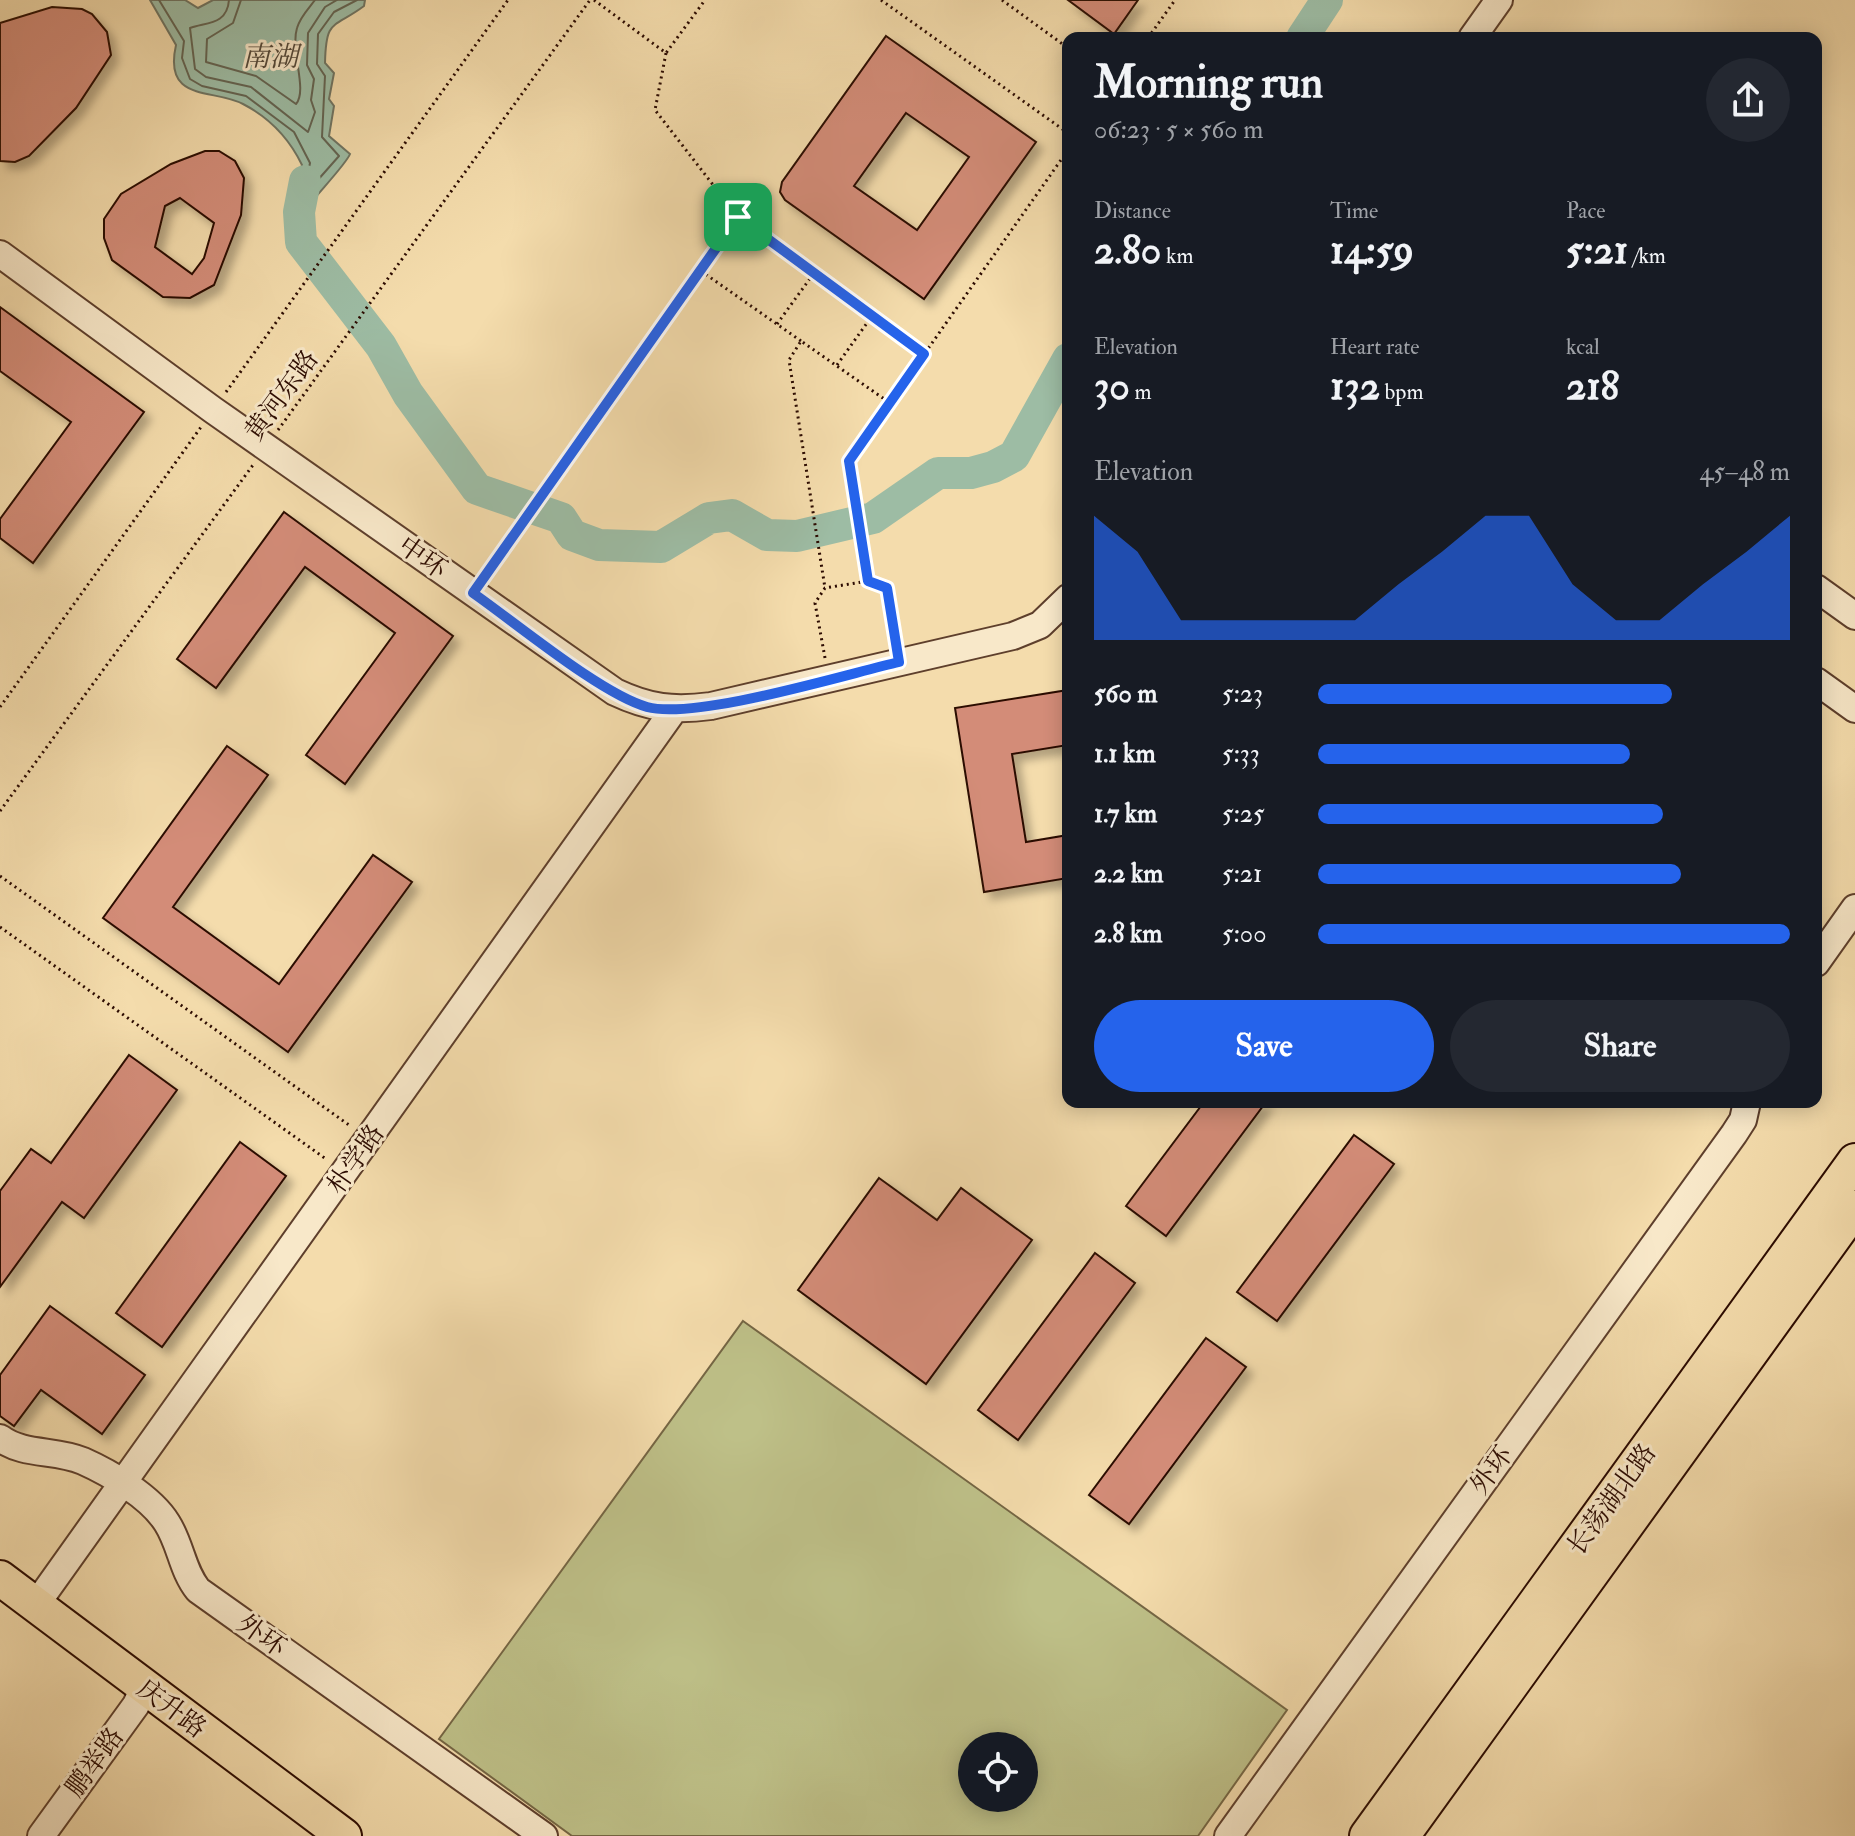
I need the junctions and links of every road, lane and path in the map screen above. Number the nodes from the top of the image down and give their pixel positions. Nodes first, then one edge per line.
1 (508, 0) edge
2 (592, 0) edge
3 (705, 0) edge
4 (881, 0) edge
5 (1002, 0) edge
6 (1175, 0) edge
7 (1499, 0) edge
8 (1152, 32) edge
9 (1476, 32) edge
10 (1062, 44) edge
11 (666, 53) junction
12 (1062, 129) edge
13 (1062, 158) edge
14 (738, 217) junction
15 (0, 254) edge
16 (701, 271) junction
17 (814, 273) junction
18 (872, 316) junction
19 (777, 324) junction
20 (801, 341) junction
21 (924, 354) junction
22 (836, 365) junction
23 (890, 403) junction
24 (213, 410) junction
25 (266, 447) junction
26 (868, 581) junction
27 (825, 588) junction
28 (1822, 592) edge
29 (473, 593) junction
30 (1062, 604) edge
31 (1855, 616) edge
32 (899, 662) junction
33 (829, 679) junction
34 (1822, 685) edge
35 (0, 707) edge
36 (1855, 709) edge
37 (673, 711) junction
38 (0, 811) edge
39 (0, 876) edge
40 (1855, 908) edge
41 (0, 927) edge
42 (1822, 955) edge
43 (1746, 1108) edge
44 (368, 1139) junction
45 (1855, 1161) edge
46 (345, 1172) junction
47 (1855, 1208) edge
48 (0, 1438) edge
49 (123, 1484) junction
50 (0, 1578) edge
51 (0, 1605) edge
52 (35, 1606) junction
53 (140, 1696) junction
54 (41, 1836) edge
55 (307, 1836) edge
56 (344, 1836) edge
57 (544, 1836) edge
58 (1228, 1836) edge
59 (1367, 1836) edge
60 (1402, 1836) edge

1 - 24 path, 黄河东路
2 - 11 path
2 - 25 path, 黄河东路
3 - 11 path
4 - 12 path
5 - 10 path
6 - 8 path
7 - 9 street
11 - 14 path
13 - 21 path
14 - 16 path
14 - 17 path
15 - 24 street, 中环
16 - 19 path
16 - 29 path
17 - 18 path
17 - 19 path
18 - 21 path
18 - 22 path
19 - 20 path
20 - 22 path
20 - 27 path
21 - 23 path
22 - 23 path
23 - 26 path
24 - 25 street, 中环
24 - 35 path, 黄河东路
25 - 29 street, 中环
25 - 38 path, 黄河东路
26 - 27 path
26 - 32 path
27 - 33 path
28 - 31 street
29 - 37 street, 中环
30 - 32 street, 中环
32 - 33 street, 中环
33 - 37 street, 中环
34 - 36 street
37 - 44 street, 朴学路
39 - 44 path
40 - 42 street
41 - 46 path
43 - 58 street, 外环
44 - 46 street, 朴学路
45 - 59 main road, 长荡湖北路
46 - 49 street, 朴学路
47 - 60 main road, 长荡湖北路
48 - 49 street, 外环
49 - 52 street, 朴学路
49 - 57 street, 外环
50 - 52 main road, 庆升路
51 - 53 main road, 庆升路
52 - 53 main road, 庆升路
53 - 54 street, 鹏举路
53 - 55 main road, 庆升路
53 - 56 main road, 庆升路

